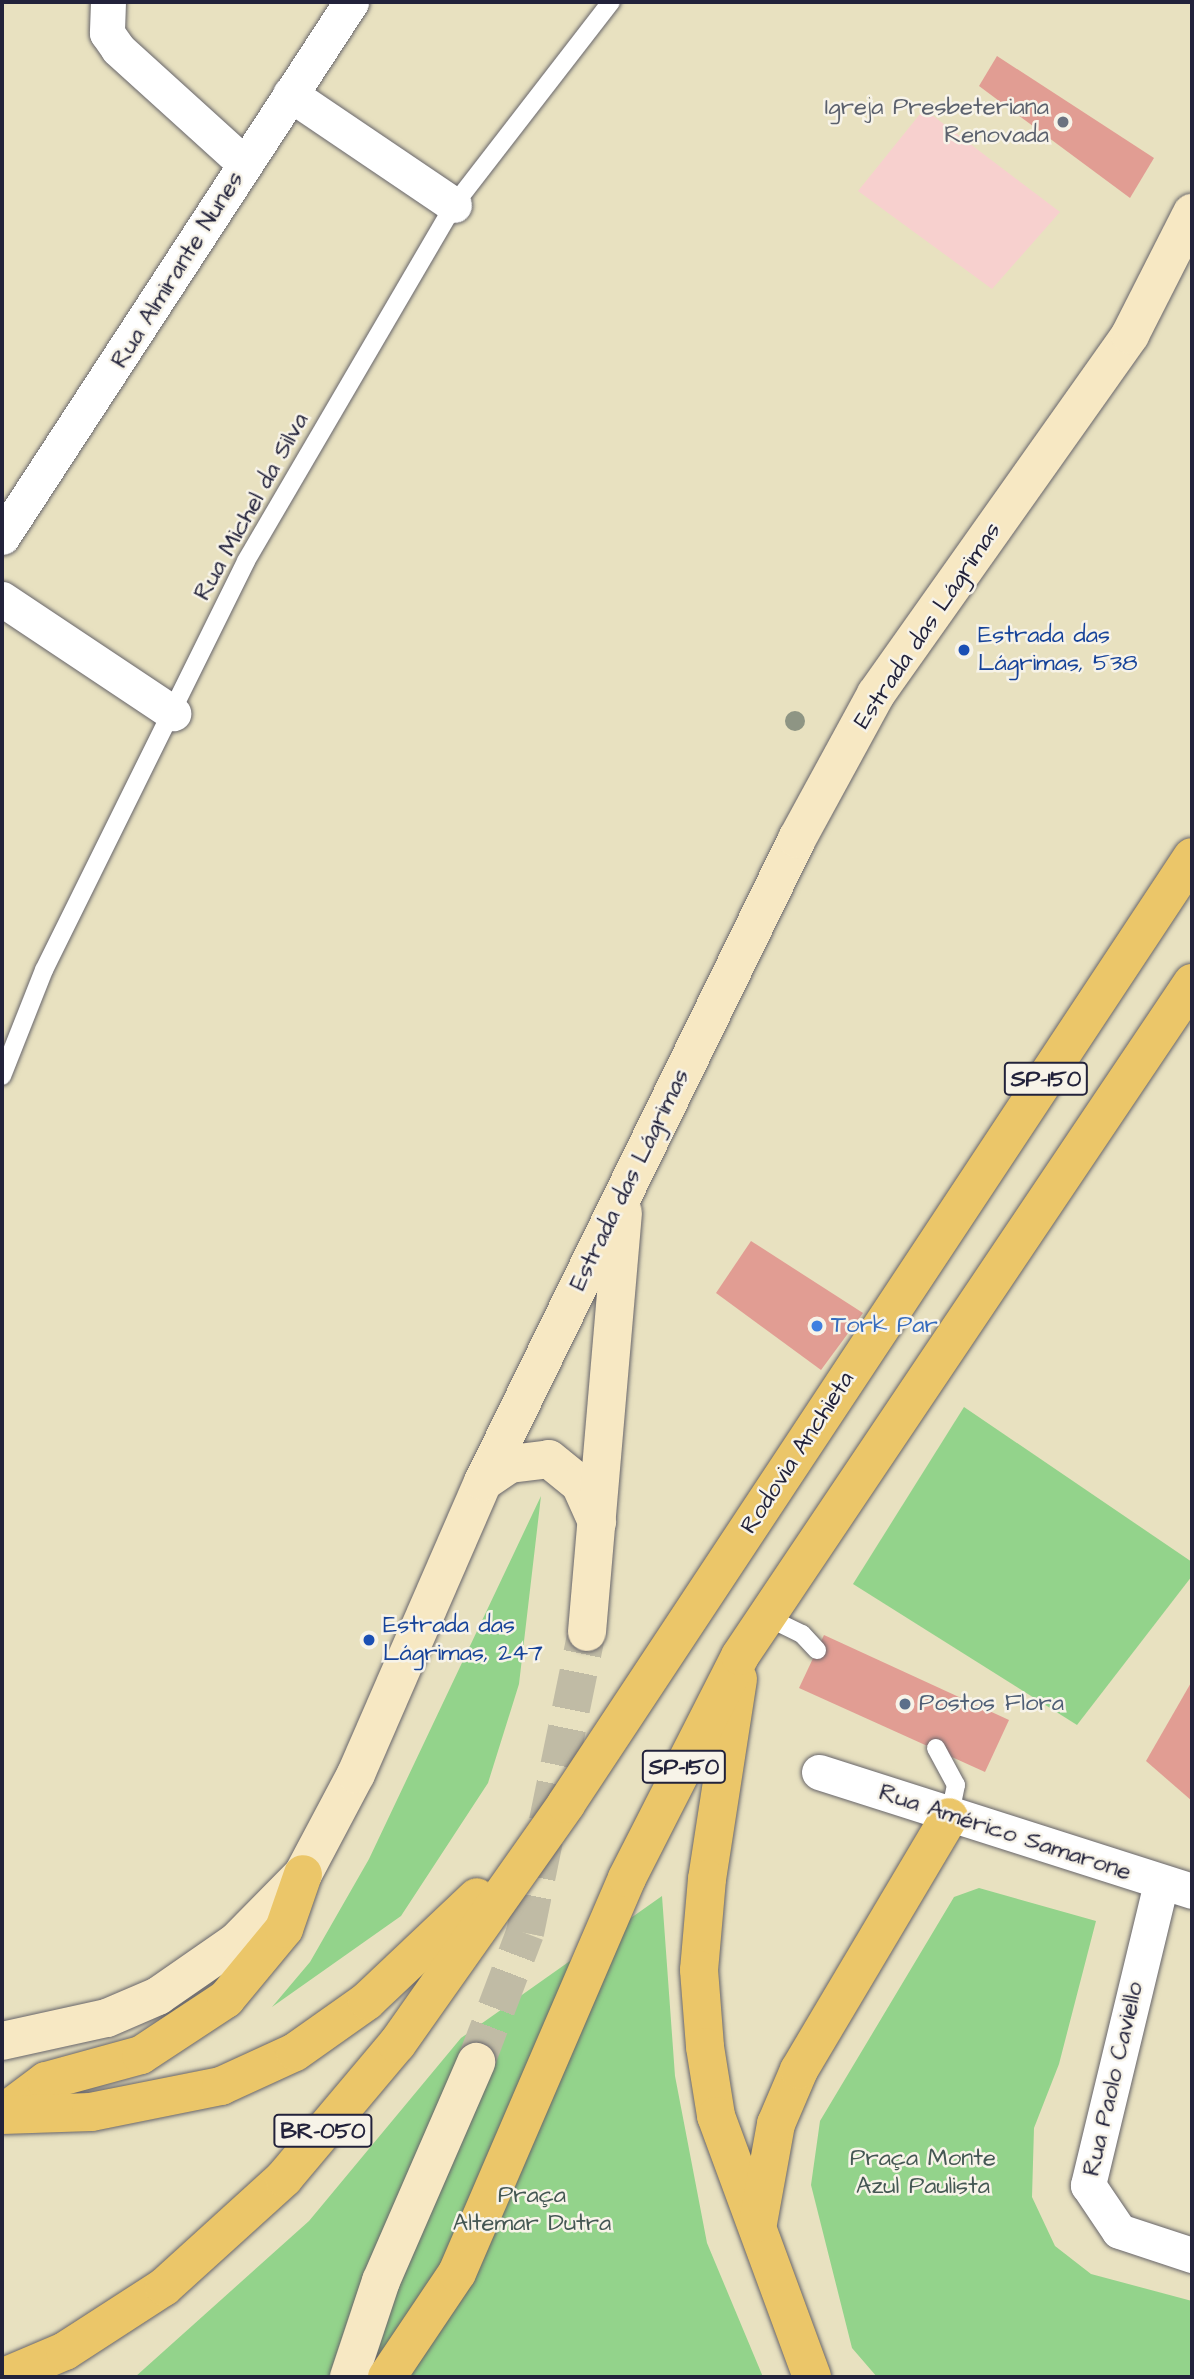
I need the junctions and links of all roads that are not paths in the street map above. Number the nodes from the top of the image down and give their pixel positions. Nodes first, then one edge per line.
1 (108, 2) edge
2 (351, 2) edge
3 (611, 2) edge
4 (290, 94) junction
5 (245, 164) junction
6 (454, 205) junction
7 (1192, 213) edge
8 (2, 537) edge
9 (2, 599) edge
10 (173, 713) junction
11 (1192, 857) edge
12 (1192, 983) edge
13 (2, 1076) edge
14 (625, 1190) junction
15 (482, 1482) junction
16 (597, 1522) junction
17 (767, 1617) junction
18 (587, 1632) tunnel mouth
19 (817, 1650) dead end
20 (740, 1656) junction
21 (936, 1748) dead end
22 (819, 1772) dead end
23 (566, 1804) junction
24 (949, 1818) junction
25 (303, 1874) junction
26 (1177, 1887) edge
27 (2, 2041) edge
28 (476, 2062) tunnel mouth
29 (2, 2114) edge
30 (756, 2236) junction
31 (1192, 2255) edge
32 (4, 2377) edge
33 (349, 2377) edge
34 (387, 2377) edge
35 (812, 2377) edge

1 - 5 street
2 - 4 street, Rua Almirante Nunes
3 - 6 lane, Rua Michel da Silva
4 - 5 street, Rua Almirante Nunes
4 - 6 street
5 - 8 street, Rua Almirante Nunes
6 - 10 lane, Rua Michel da Silva
7 - 14 main road, Estrada das Lágrimas
9 - 10 street
10 - 13 lane, Rua Michel da Silva
11 - 23 highway, Rodovia Anchieta / SP-150
12 - 17 highway, SP-150
14 - 15 main road, Estrada das Lágrimas
14 - 16 main road
15 - 16 main road
15 - 25 main road, Estrada das Lágrimas
16 - 18 main road
17 - 19 lane
17 - 20 highway, SP-150
20 - 30 highway
20 - 34 highway, SP-150
21 - 24 lane
22 - 24 street, Rua Américo Samarone
23 - 29 highway
23 - 32 highway, BR-050
24 - 26 street, Rua Américo Samarone
24 - 30 highway
25 - 27 main road, Estrada das Lágrimas
25 - 29 highway
26 - 31 street, Rua Paolo Caviello
28 - 33 main road
30 - 35 highway

